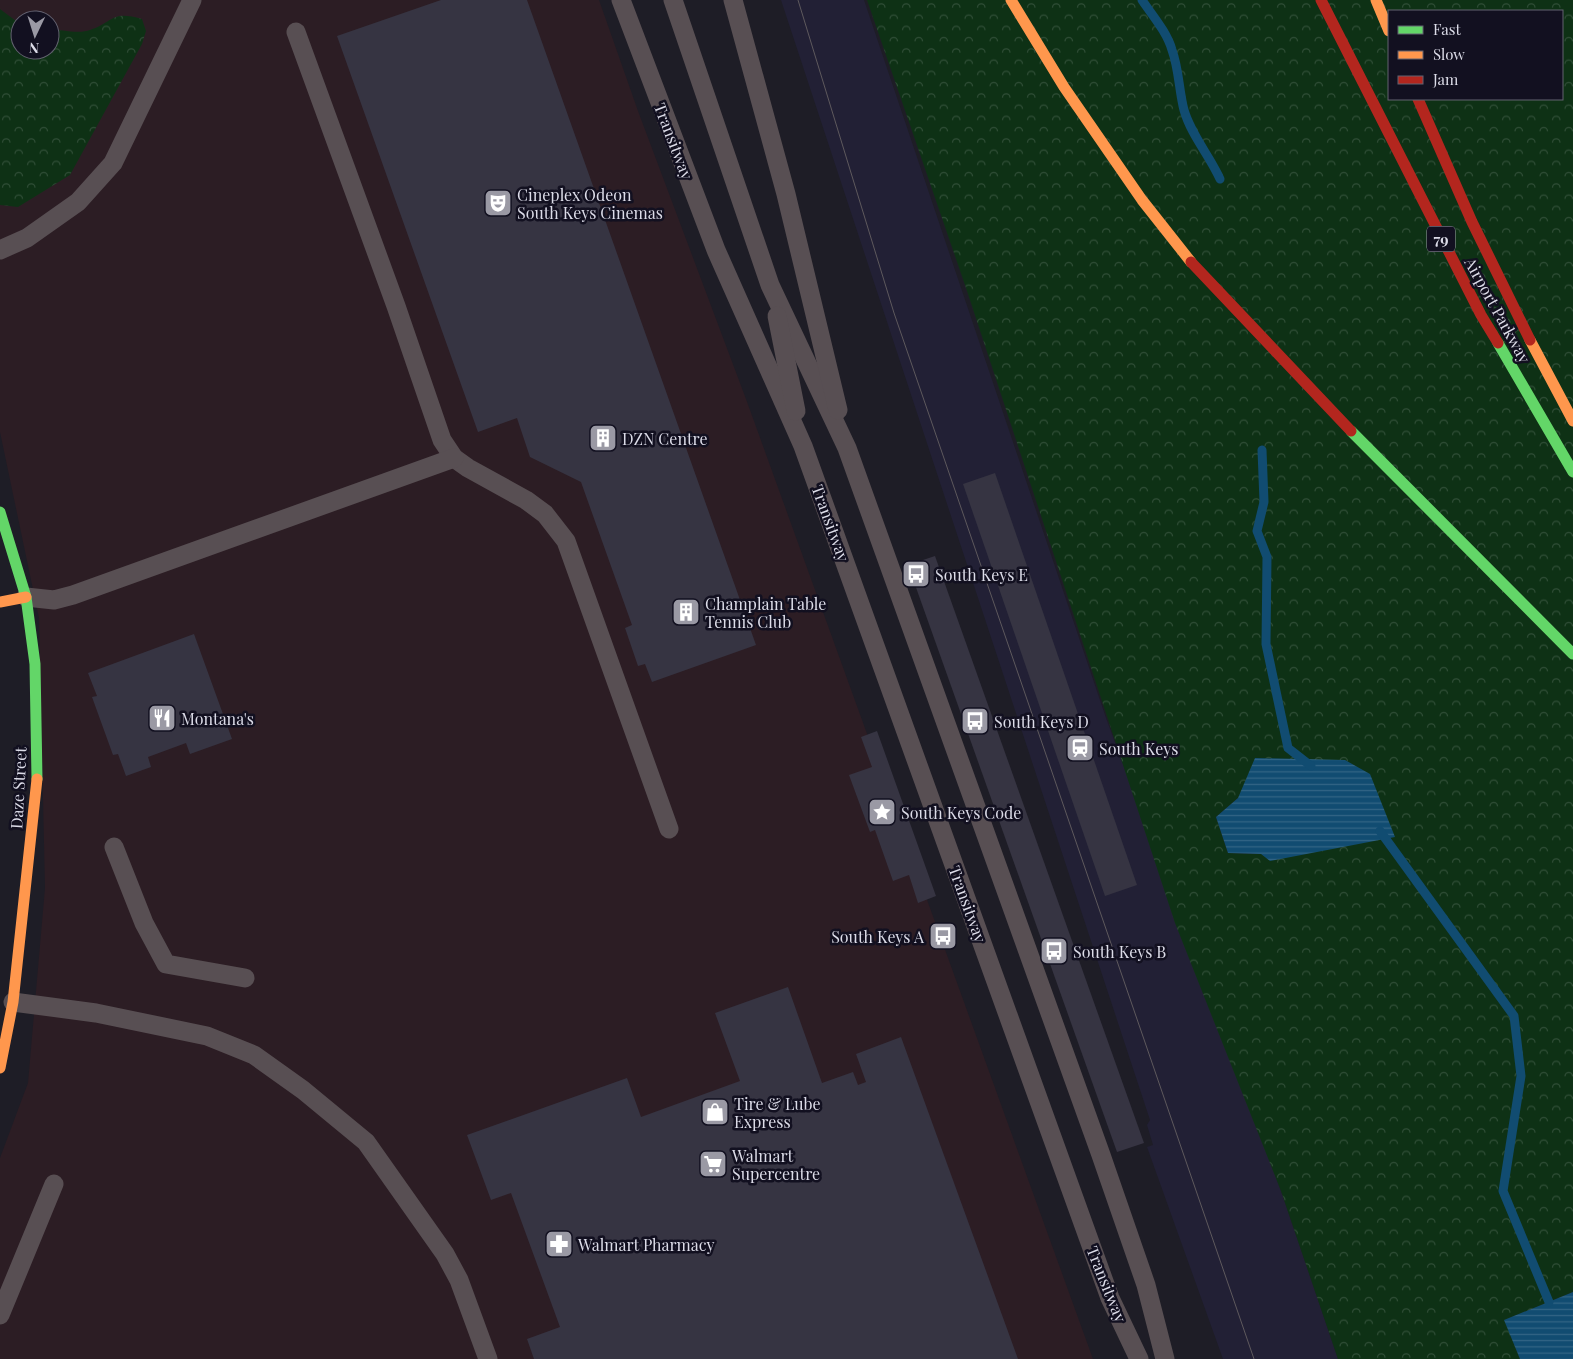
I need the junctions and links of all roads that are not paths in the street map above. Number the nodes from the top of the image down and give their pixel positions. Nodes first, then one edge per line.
1 (192, 0) edge
2 (621, 0) edge
3 (673, 0) edge
4 (733, 0) edge
5 (1011, 0) edge
6 (1320, 0) edge
7 (1376, 0) edge
8 (1388, 29) edge
9 (296, 32) dead end
10 (1418, 100) edge
11 (0, 250) edge
12 (770, 285) junction
13 (1573, 421) edge
14 (803, 446) junction
15 (847, 448) junction
16 (454, 458) junction
17 (1573, 472) edge
18 (0, 512) edge
19 (26, 597) junction
20 (0, 602) edge
21 (1573, 654) edge
22 (669, 829) dead end
23 (114, 848) dead end
24 (245, 978) dead end
25 (7, 1001) edge
26 (0, 1068) edge
27 (54, 1184) dead end
28 (0, 1316) edge
29 (488, 1359) edge
30 (1139, 1359) edge
31 (1165, 1359) edge

1 - 11 lane
2 - 14 lane, Transitway
3 - 12 lane, Transitway
4 - 15 lane, Transitway
5 - 21 main road
6 - 17 main road, Airport Parkway / 79
7 - 8 main road
9 - 16 lane
10 - 13 main road
12 - 14 lane, Transitway
12 - 15 lane, Transitway
14 - 30 lane, Transitway
15 - 31 lane, Transitway
16 - 19 lane
16 - 22 lane
18 - 19 main road, Daze Street
19 - 20 main road
19 - 25 main road, Daze Street
23 - 24 lane
25 - 26 main road, Daze Street
25 - 29 lane
27 - 28 lane

